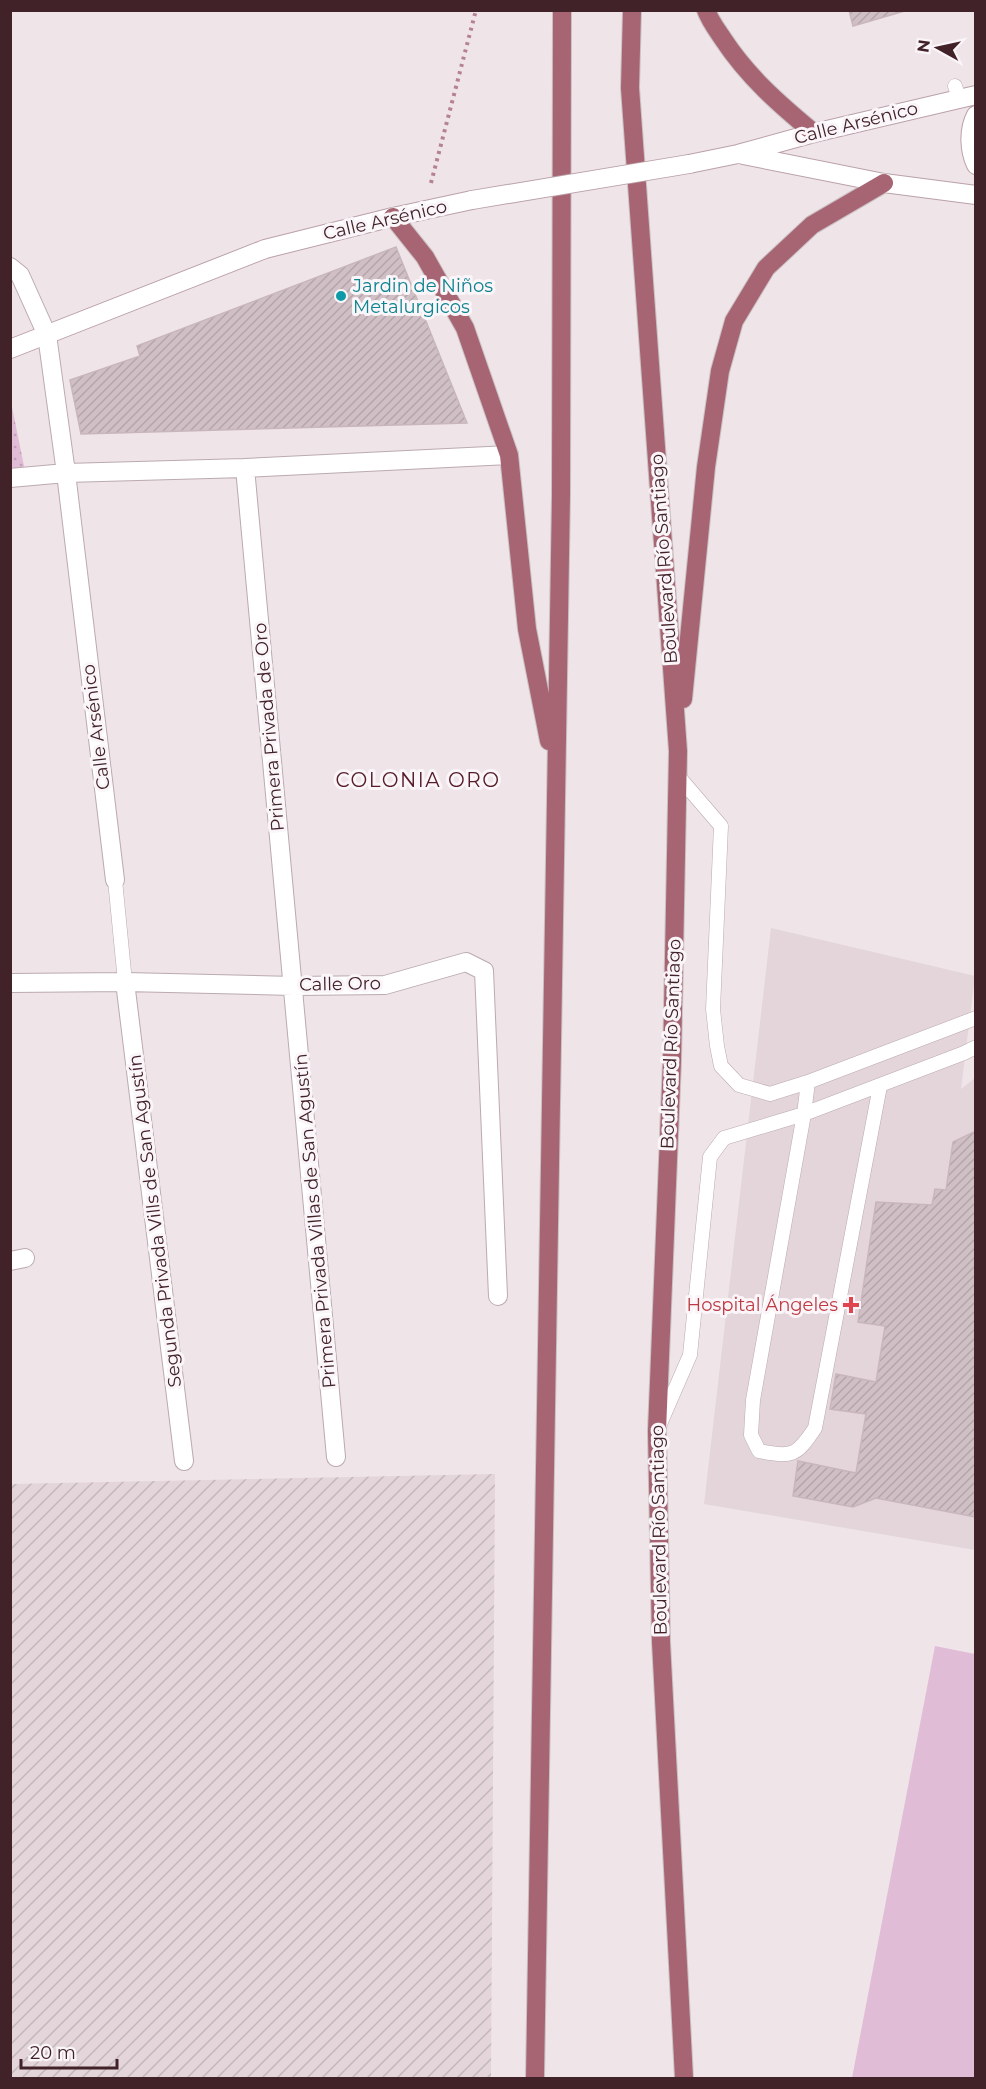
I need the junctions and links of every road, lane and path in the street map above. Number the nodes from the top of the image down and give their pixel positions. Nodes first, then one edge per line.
1 (476, 10) edge
2 (562, 10) edge
3 (632, 10) edge
4 (706, 10) edge
5 (963, 93) edge
6 (975, 115) edge
7 (814, 132) junction
8 (738, 154) junction
9 (975, 165) edge
10 (884, 183) junction
11 (975, 195) edge
12 (424, 210) junction
13 (393, 217) junction
14 (10, 267) edge
15 (47, 335) junction
16 (10, 349) edge
17 (509, 455) junction
18 (245, 468) junction
19 (66, 473) junction
20 (10, 478) edge
21 (678, 751) junction
22 (556, 776) junction
23 (678, 776) junction
24 (115, 880) joint
25 (125, 982) junction
26 (10, 983) edge
27 (293, 986) junction
28 (975, 1018) edge
29 (975, 1047) edge
30 (808, 1082) junction
31 (880, 1086) junction
32 (804, 1114) junction
33 (498, 1296) dead end
34 (657, 1431) junction
35 (336, 1457) dead end
36 (184, 1461) dead end
37 (535, 2079) edge
38 (684, 2079) edge

1 - 12 path
2 - 22 main road
3 - 21 main road, Boulevard Río Santiago
4 - 7 main road
5 - 7 street, Calle Arsénico
6 - 9 street
7 - 8 street, Calle Arsénico
8 - 10 street, Calle Arsénico
8 - 12 street, Calle Arsénico, bridge
10 - 11 street, Calle Arsénico
10 - 21 main road
12 - 13 street, Calle Arsénico
13 - 15 street, Calle Arsénico
13 - 17 main road
14 - 15 street
15 - 16 street, Calle Arsénico
15 - 19 street, Calle Arsénico
17 - 18 street
17 - 22 main road
18 - 19 street
18 - 27 street, Primera Privada de Oro
19 - 20 street
19 - 24 street, Calle Arsénico
21 - 23 main road, Boulevard Río Santiago
22 - 37 main road
23 - 30 lane
23 - 34 main road, Boulevard Río Santiago
24 - 25 lane, Calle Arsénico
25 - 26 street, Calle Oro
25 - 27 street, Calle Oro
25 - 36 street, Segunda Privada Vills de San Agustín
27 - 33 street, Calle Oro
27 - 35 street, Primera Privada Villas de San Agustín
28 - 30 lane
29 - 31 lane
30 - 32 lane
31 - 32 lane
31 - 32 lane
32 - 34 lane
34 - 38 main road, Boulevard Río Santiago

